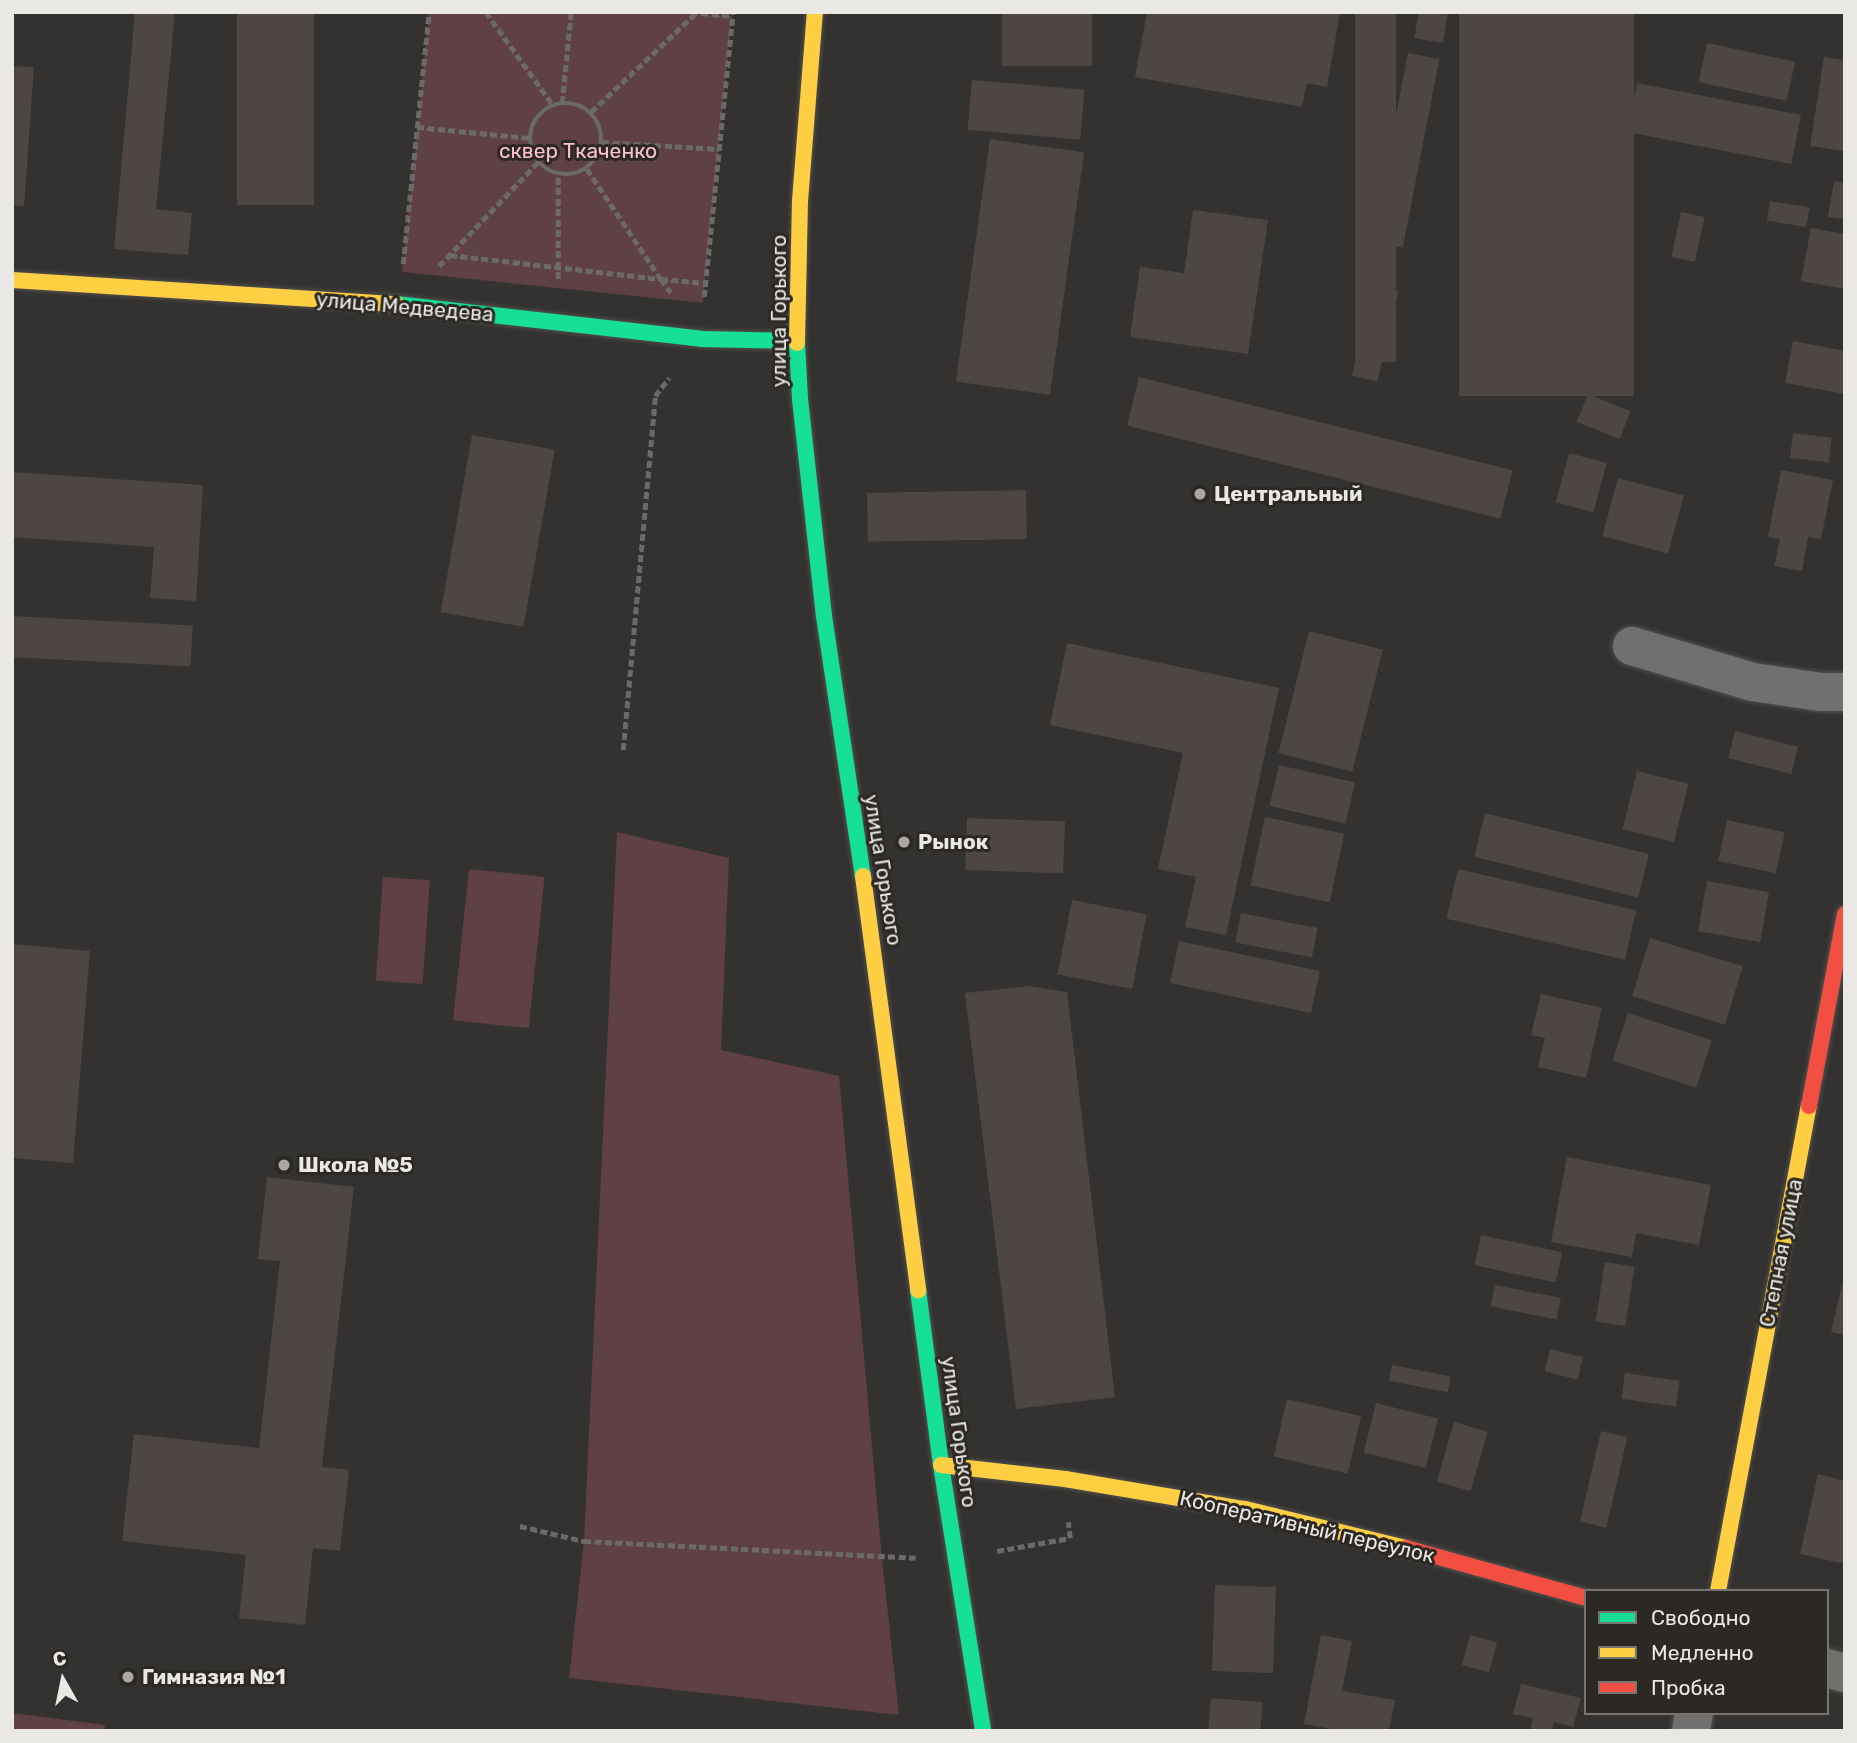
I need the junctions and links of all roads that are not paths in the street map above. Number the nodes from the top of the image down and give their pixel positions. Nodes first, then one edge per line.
1 (815, 12) edge
2 (12, 280) edge
3 (797, 341) junction
4 (1632, 646) dead end
5 (1845, 692) edge
6 (1845, 915) edge
7 (941, 1465) junction
8 (1717, 1589) edge
9 (1584, 1597) edge
10 (983, 1731) edge

1 - 3 street, улица Горького
2 - 3 street, улица Медведева
3 - 7 street, улица Горького
4 - 5 street
6 - 8 street, Степная улица
7 - 9 street, Кооперативный переулок
7 - 10 street, улица Горького

